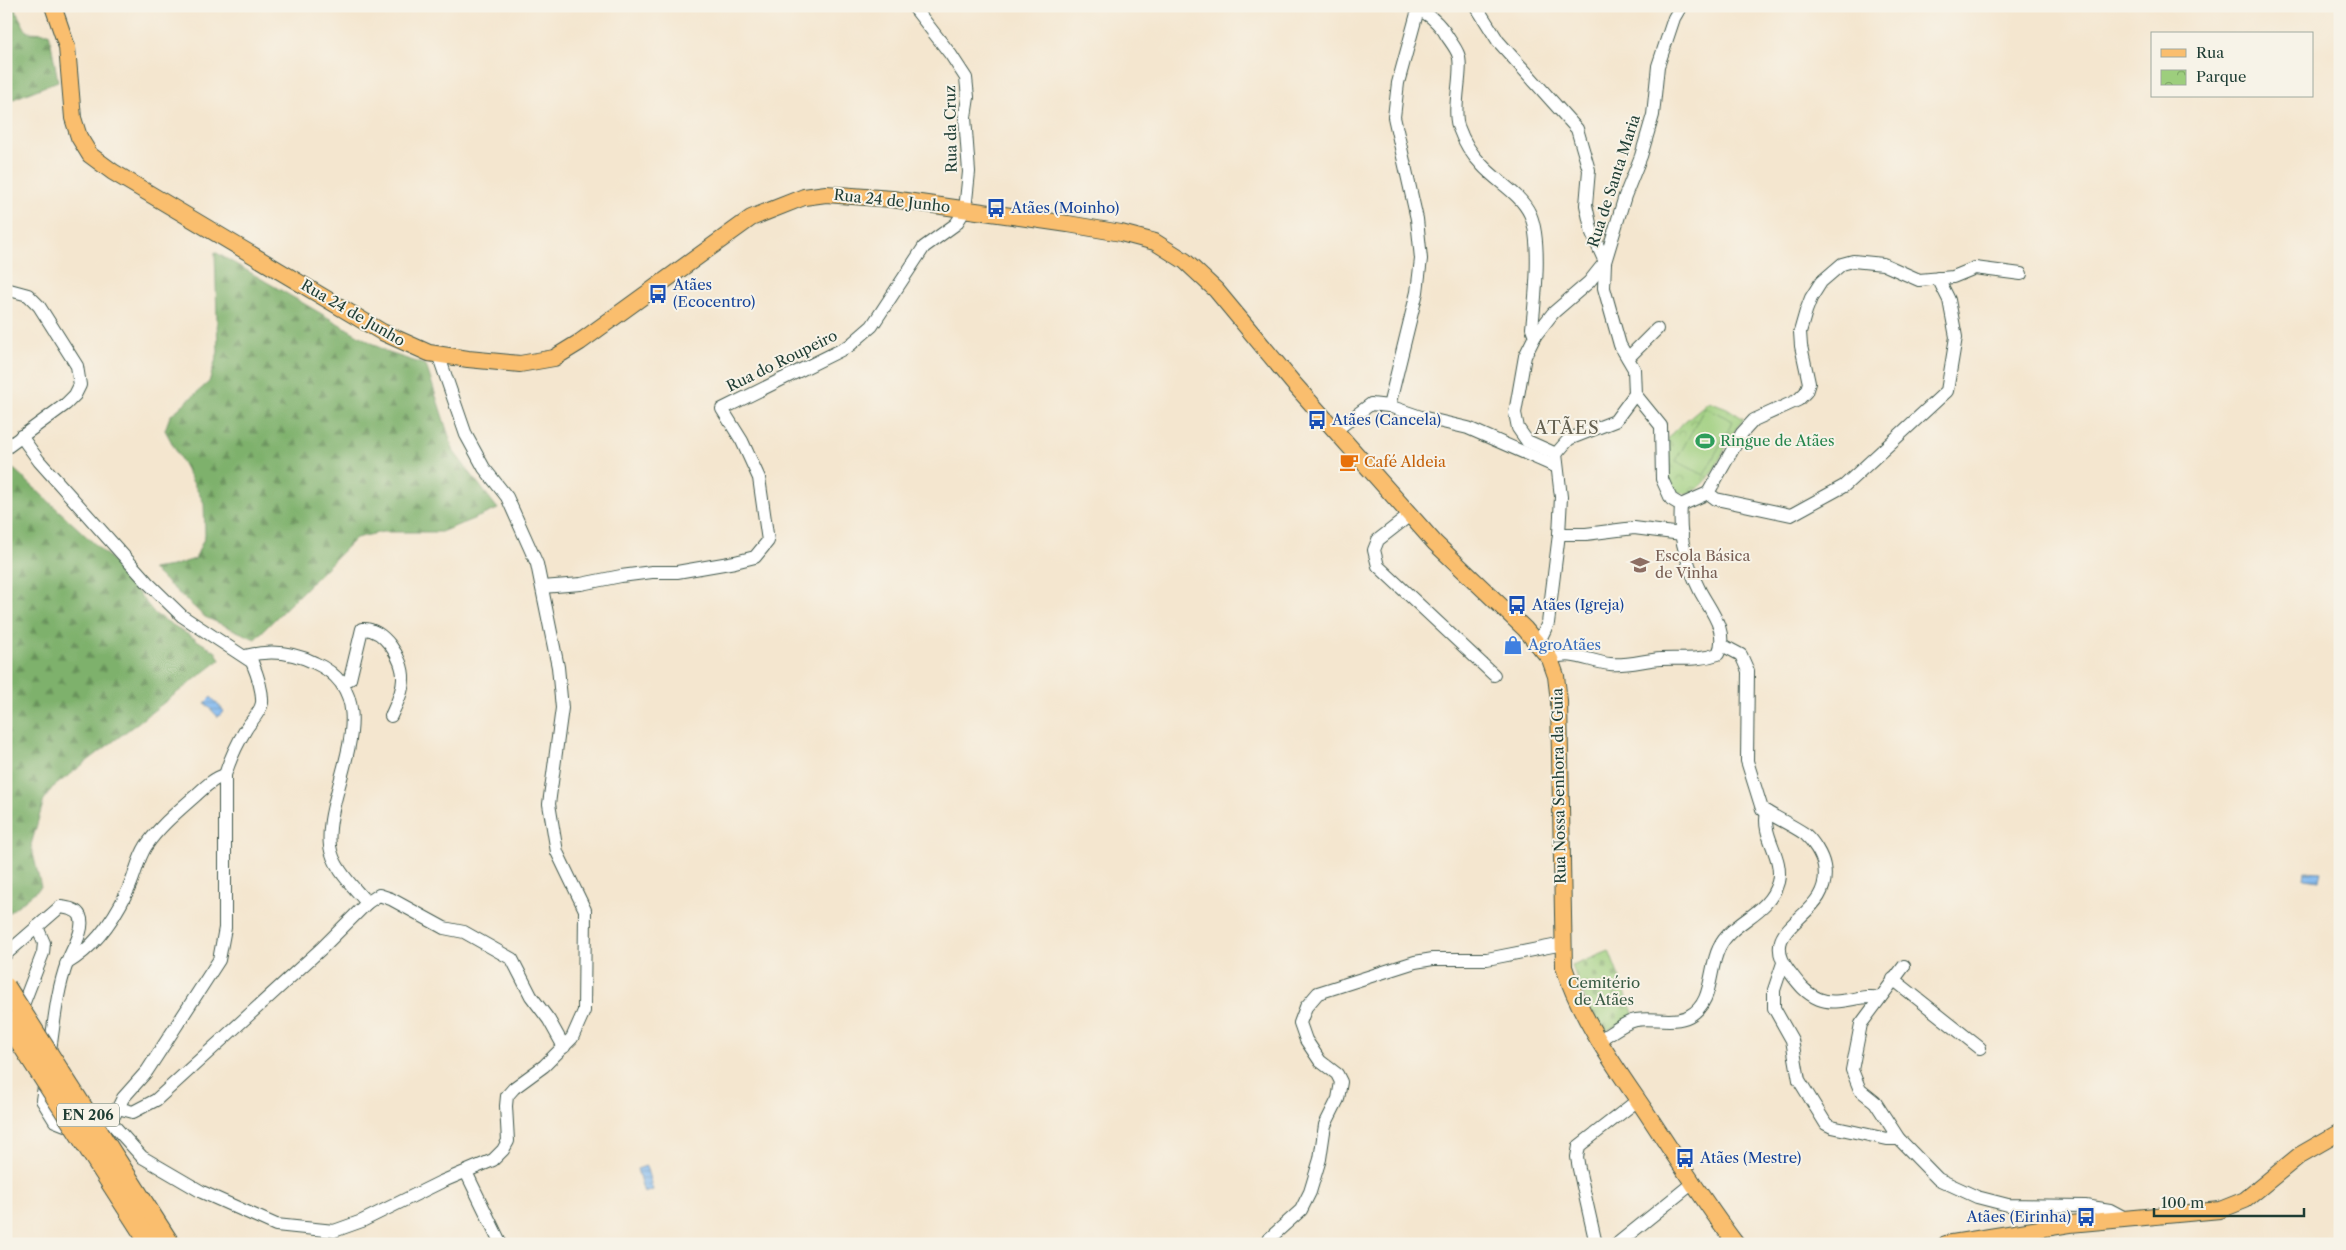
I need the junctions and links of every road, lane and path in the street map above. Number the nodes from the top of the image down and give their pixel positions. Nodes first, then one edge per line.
1 (53, 6) edge
2 (913, 6) edge
3 (1476, 6) edge
4 (1681, 6) edge
5 (1418, 8) edge
6 (965, 210) junction
7 (1605, 262) junction
8 (2021, 274) dead end
9 (1938, 278) junction
10 (6, 289) edge
11 (1658, 329) dead end
12 (1534, 336) junction
13 (438, 354) junction
14 (1628, 358) junction
15 (1634, 394) junction
16 (1389, 406) junction
17 (1336, 430) junction
18 (21, 436) junction
19 (6, 448) edge
20 (1556, 454) junction
21 (1557, 467) junction
22 (1708, 493) junction
23 (1681, 505) junction
24 (1410, 515) junction
25 (1559, 534) junction
26 (1682, 534) junction
27 (542, 587) junction
28 (1538, 644) junction
29 (1722, 646) junction
30 (245, 656) junction
31 (1550, 659) junction
32 (1494, 675) dead end
33 (342, 683) junction
34 (391, 716) dead end
35 (225, 775) junction
36 (1767, 812) junction
37 (367, 903) junction
38 (37, 927) junction
39 (1563, 944) junction
40 (6, 954) edge
41 (1783, 963) junction
42 (66, 964) junction
43 (1904, 966) dead end
44 (1894, 979) junction
45 (6, 987) edge
46 (1879, 998) junction
47 (6, 1020) edge
48 (1599, 1040) junction
49 (564, 1047) junction
50 (1980, 1048) dead end
51 (6, 1049) edge
52 (1638, 1100) junction
53 (118, 1108) junction
54 (107, 1118) junction
55 (2340, 1132) edge
56 (1899, 1139) junction
57 (466, 1172) junction
58 (1694, 1182) junction
59 (2127, 1219) junction
60 (150, 1244) edge
61 (170, 1244) edge
62 (501, 1244) edge
63 (1267, 1244) edge
64 (1596, 1244) edge
65 (1617, 1244) edge
66 (1736, 1244) edge
67 (1946, 1244) edge

1 - 13 main road, Rua 24 de Junho
2 - 6 street, Rua da Cruz
3 - 7 street
4 - 7 street, Rua de Santa Maria
5 - 12 street
5 - 16 street
6 - 13 main road, Rua 24 de Junho
6 - 17 main road, Rua Nossa Senhora da Guia
6 - 27 street, Rua do Roupeiro
7 - 12 street, Rua de Santa Maria
7 - 14 street
8 - 9 street
9 - 22 street
9 - 22 street
10 - 18 street
11 - 14 street
12 - 20 street, Rua de Santa Maria
13 - 27 street
14 - 15 street
15 - 20 street
15 - 23 street
16 - 17 street
16 - 21 street
17 - 24 main road, Rua Nossa Senhora da Guia
18 - 19 street
18 - 30 street
20 - 21 street
21 - 25 street
22 - 23 street
23 - 26 street
24 - 28 main road, Rua Nossa Senhora da Guia
24 - 32 street
25 - 26 street
25 - 28 street
26 - 29 street
27 - 49 street
28 - 31 main road, Rua Nossa Senhora da Guia
29 - 31 street
29 - 36 street
30 - 33 street
30 - 35 street
31 - 39 main road, Rua Nossa Senhora da Guia
33 - 34 street
33 - 37 street
35 - 42 street
35 - 53 street
36 - 41 street
36 - 48 street
37 - 49 street
37 - 53 street
38 - 40 street
38 - 42 street
38 - 51 street
39 - 48 main road, Rua Nossa Senhora da Guia
39 - 63 street
41 - 46 street
41 - 56 street
42 - 54 street
43 - 44 street
44 - 46 street
44 - 50 street
45 - 61 highway, EN 206, bridge
46 - 56 street
47 - 60 highway, EN 206, bridge
48 - 52 main road, Rua Nossa Senhora da Guia
49 - 57 street
52 - 58 main road, Rua Nossa Senhora da Guia
52 - 64 street
53 - 54 street
54 - 57 street
55 - 59 main road
56 - 59 street
57 - 62 street
58 - 65 street
58 - 66 main road, Rua Nossa Senhora da Guia
59 - 67 main road

